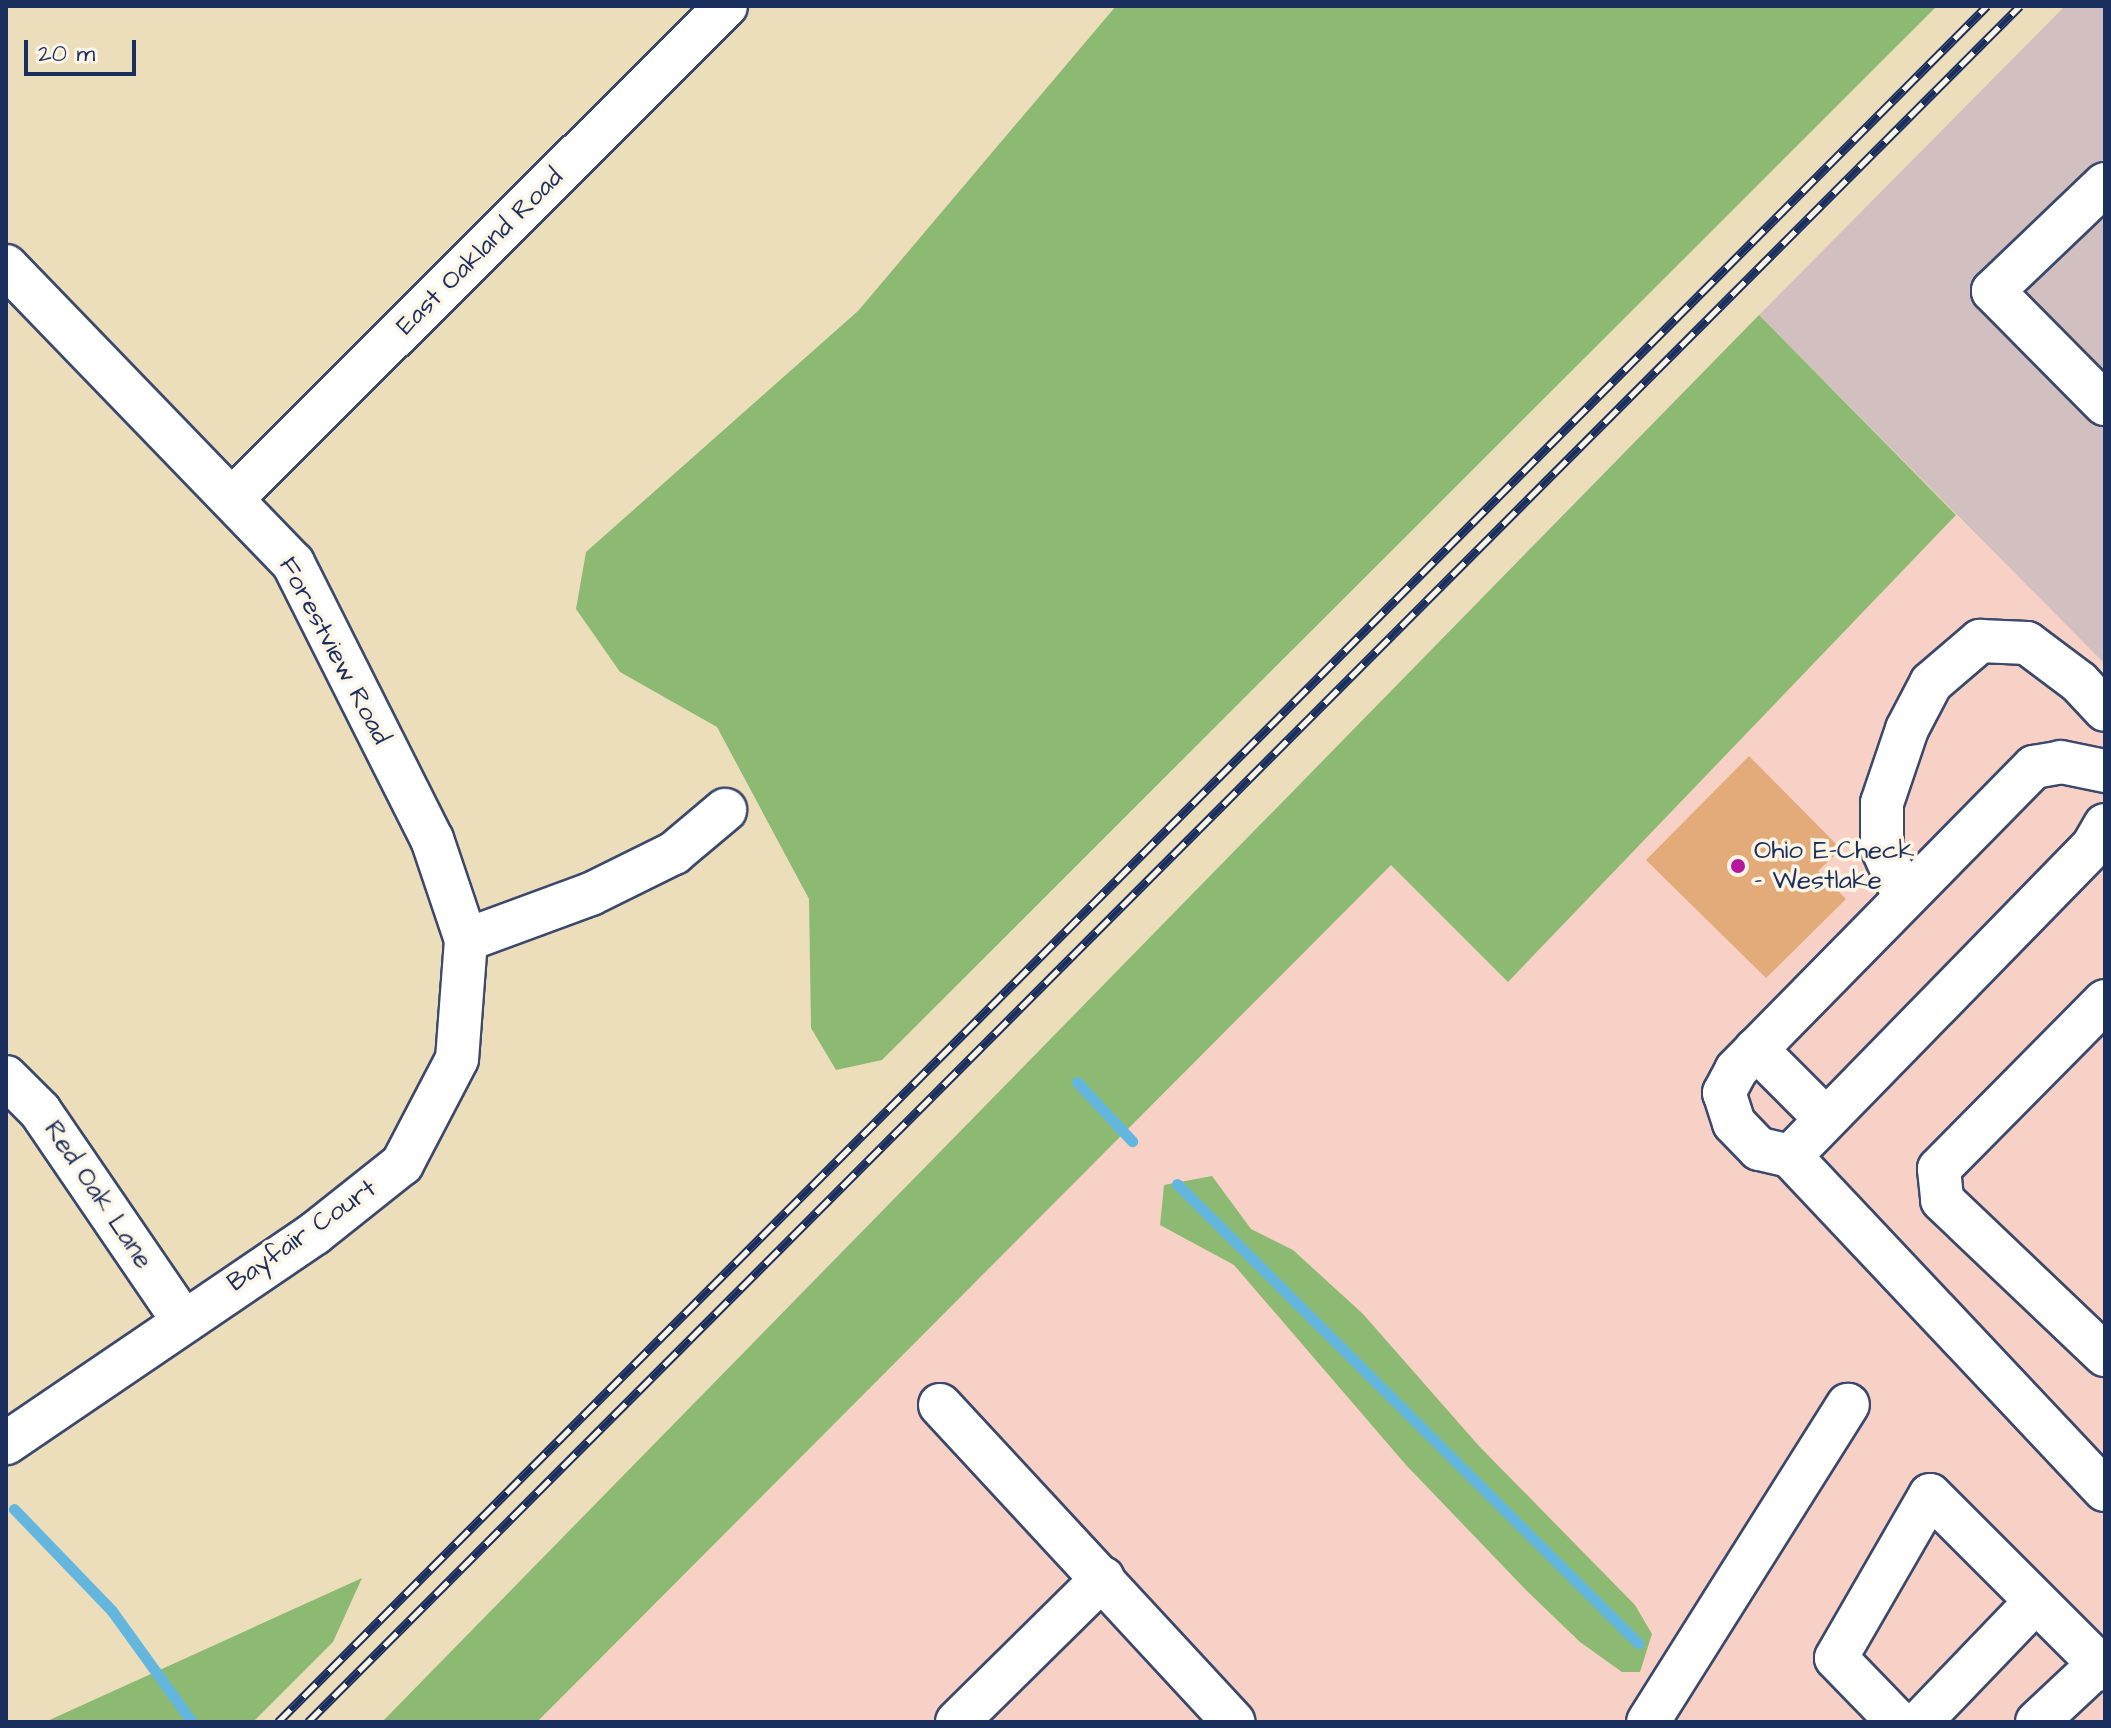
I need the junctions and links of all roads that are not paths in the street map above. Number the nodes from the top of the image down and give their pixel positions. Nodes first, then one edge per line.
1 (726, 6) edge
2 (2105, 184) edge
3 (6, 266) edge
4 (2105, 404) edge
5 (234, 497) junction
6 (2105, 710) edge
7 (2105, 771) edge
8 (725, 810) dead end
9 (2105, 825) edge
10 (1904, 897) junction
11 (466, 940) junction
12 (2105, 1001) edge
13 (1756, 1049) junction
14 (6, 1077) edge
15 (1825, 1118) junction
16 (1790, 1156) junction
17 (182, 1319) junction
18 (2105, 1355) edge
19 (940, 1405) dead end
20 (1848, 1405) dead end
21 (6, 1443) edge
22 (2105, 1490) edge
23 (1103, 1578) junction
24 (2035, 1602) junction
25 (2102, 1667) edge
26 (957, 1722) edge
27 (1234, 1722) edge
28 (1648, 1722) edge
29 (1898, 1722) edge
30 (1920, 1722) edge
31 (2037, 1722) edge

1 - 5 street, East Oakland Road
2 - 4 street
3 - 5 street, Forestview Road
5 - 11 street, Forestview Road
6 - 10 street
7 - 10 street
8 - 11 street
9 - 15 street
10 - 13 street
11 - 17 street, Bayfair Court
12 - 18 street
13 - 15 street
13 - 16 street
14 - 17 street, Red Oak Lane
15 - 16 street
16 - 22 street
17 - 21 street, Bayfair Court
19 - 23 street
20 - 28 street
23 - 26 street
23 - 27 street
24 - 25 street
24 - 29 street
24 - 30 street
25 - 31 street

